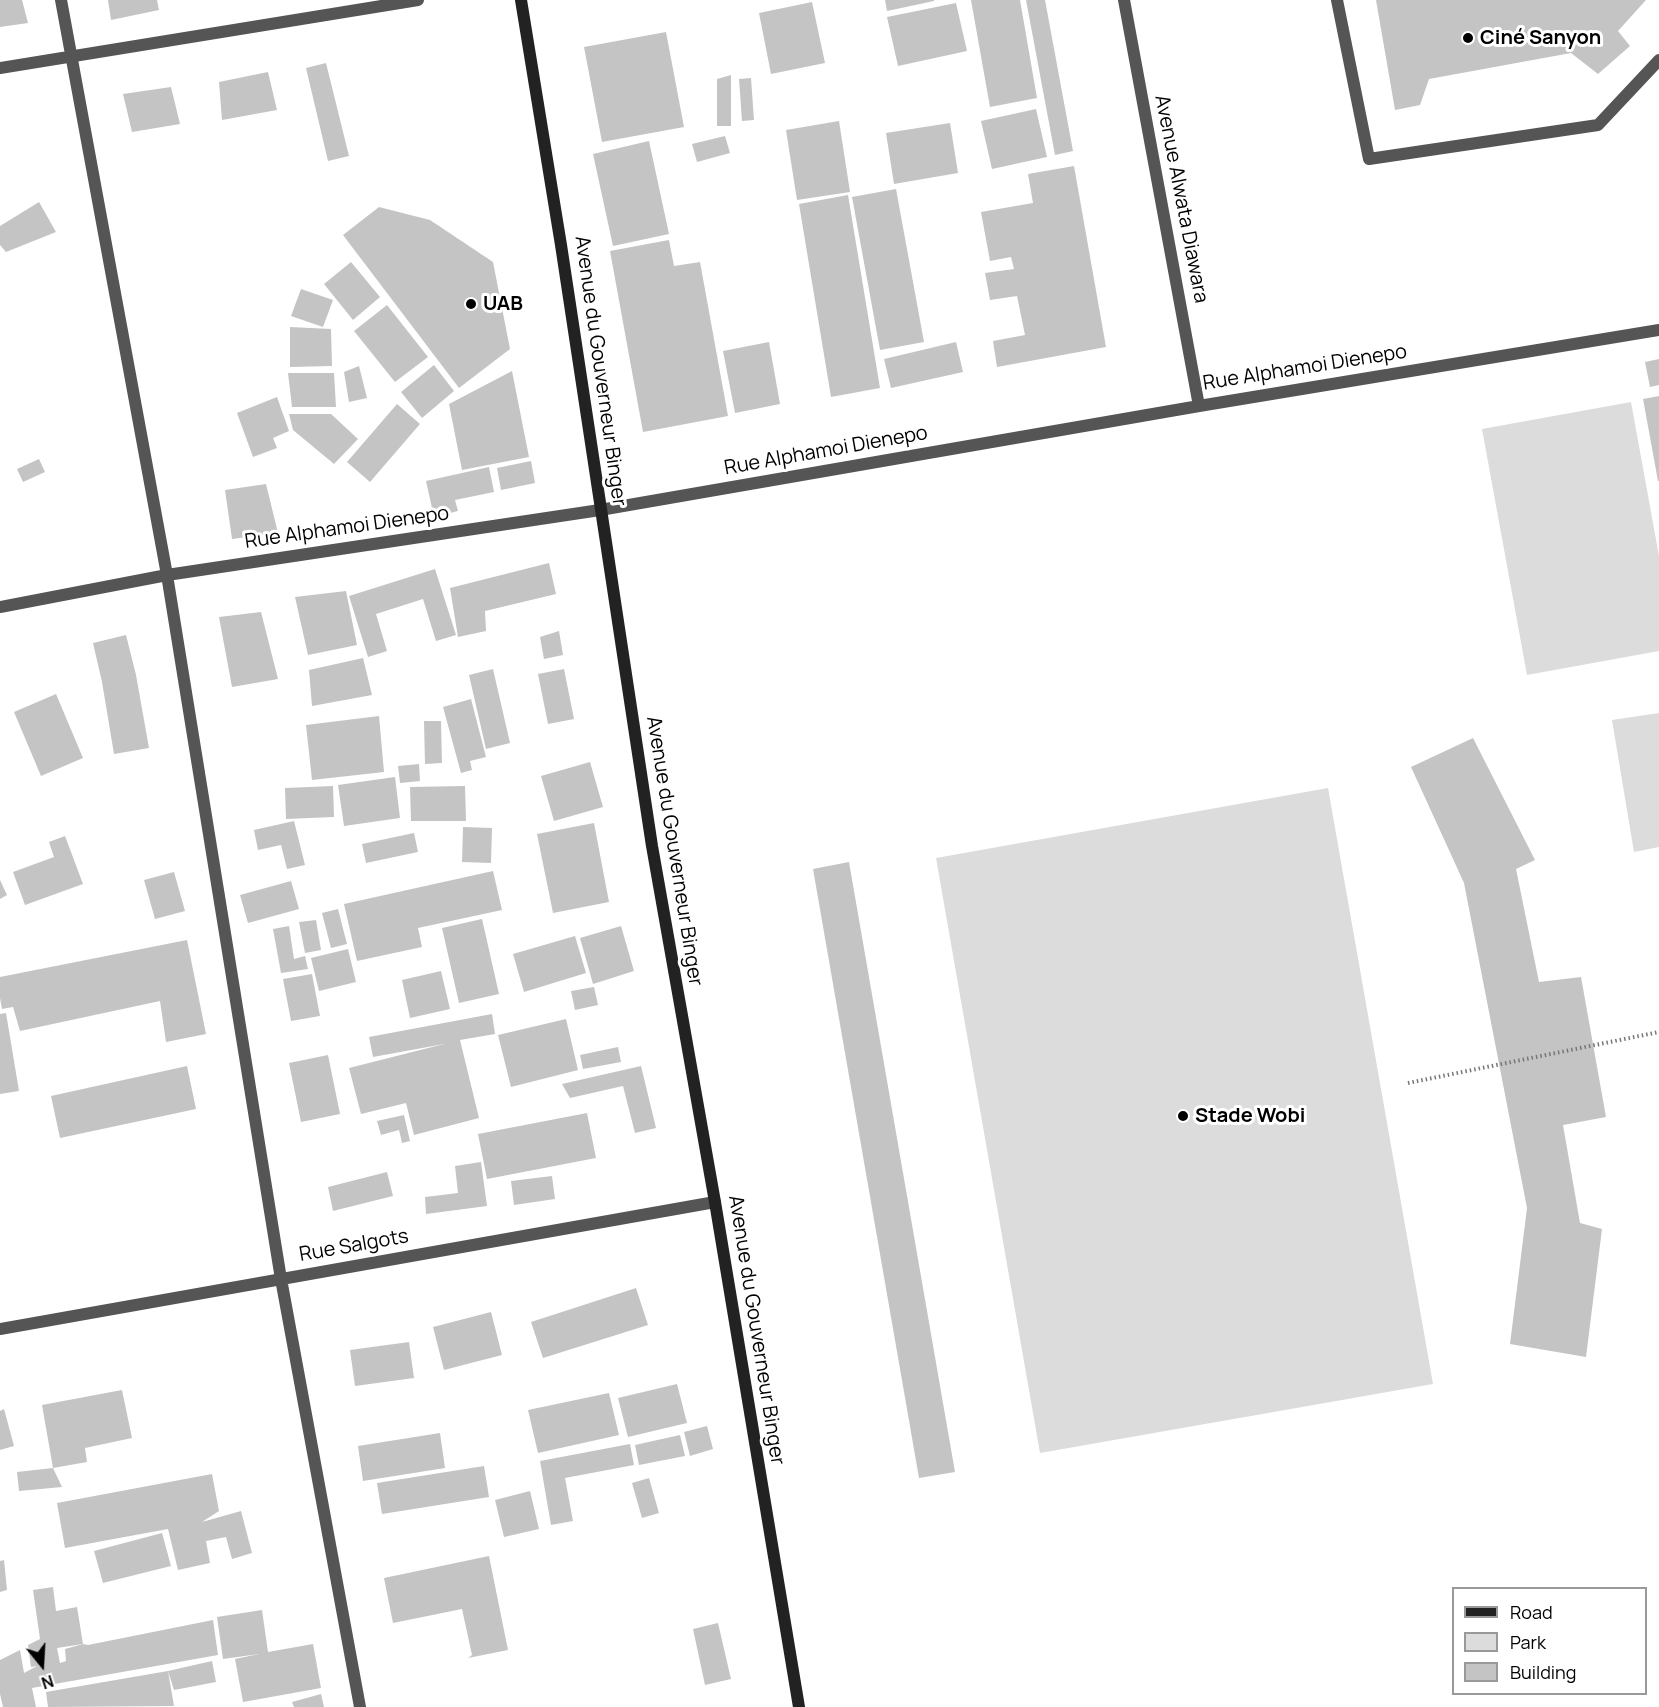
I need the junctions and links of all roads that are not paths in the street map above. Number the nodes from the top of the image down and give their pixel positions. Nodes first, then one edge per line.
1 (61, 0) edge
2 (418, 0) edge
3 (521, 0) edge
4 (1124, 0) edge
5 (1336, 0) edge
6 (70, 56) junction
7 (1659, 60) edge
8 (0, 68) edge
9 (1659, 330) edge
10 (1199, 406) junction
11 (600, 510) junction
12 (167, 575) junction
13 (0, 607) edge
14 (715, 1202) junction
15 (281, 1279) junction
16 (0, 1329) edge
17 (360, 1707) edge
18 (799, 1707) edge

1 - 6 street
2 - 6 street
3 - 11 street, Avenue du Gouverneur Binger
4 - 10 street, Avenue Alwata Diawara
5 - 7 street
6 - 8 street
6 - 12 street
9 - 10 street, Rue Alphamoi Dienepo
10 - 11 street, Rue Alphamoi Dienepo
11 - 12 street, Rue Alphamoi Dienepo
11 - 14 street, Avenue du Gouverneur Binger
12 - 13 street, Rue Alphamoi Dienepo
12 - 15 street
14 - 15 street, Rue Salgots
14 - 18 street, Avenue du Gouverneur Binger
15 - 16 street, Rue Salgots
15 - 17 street

